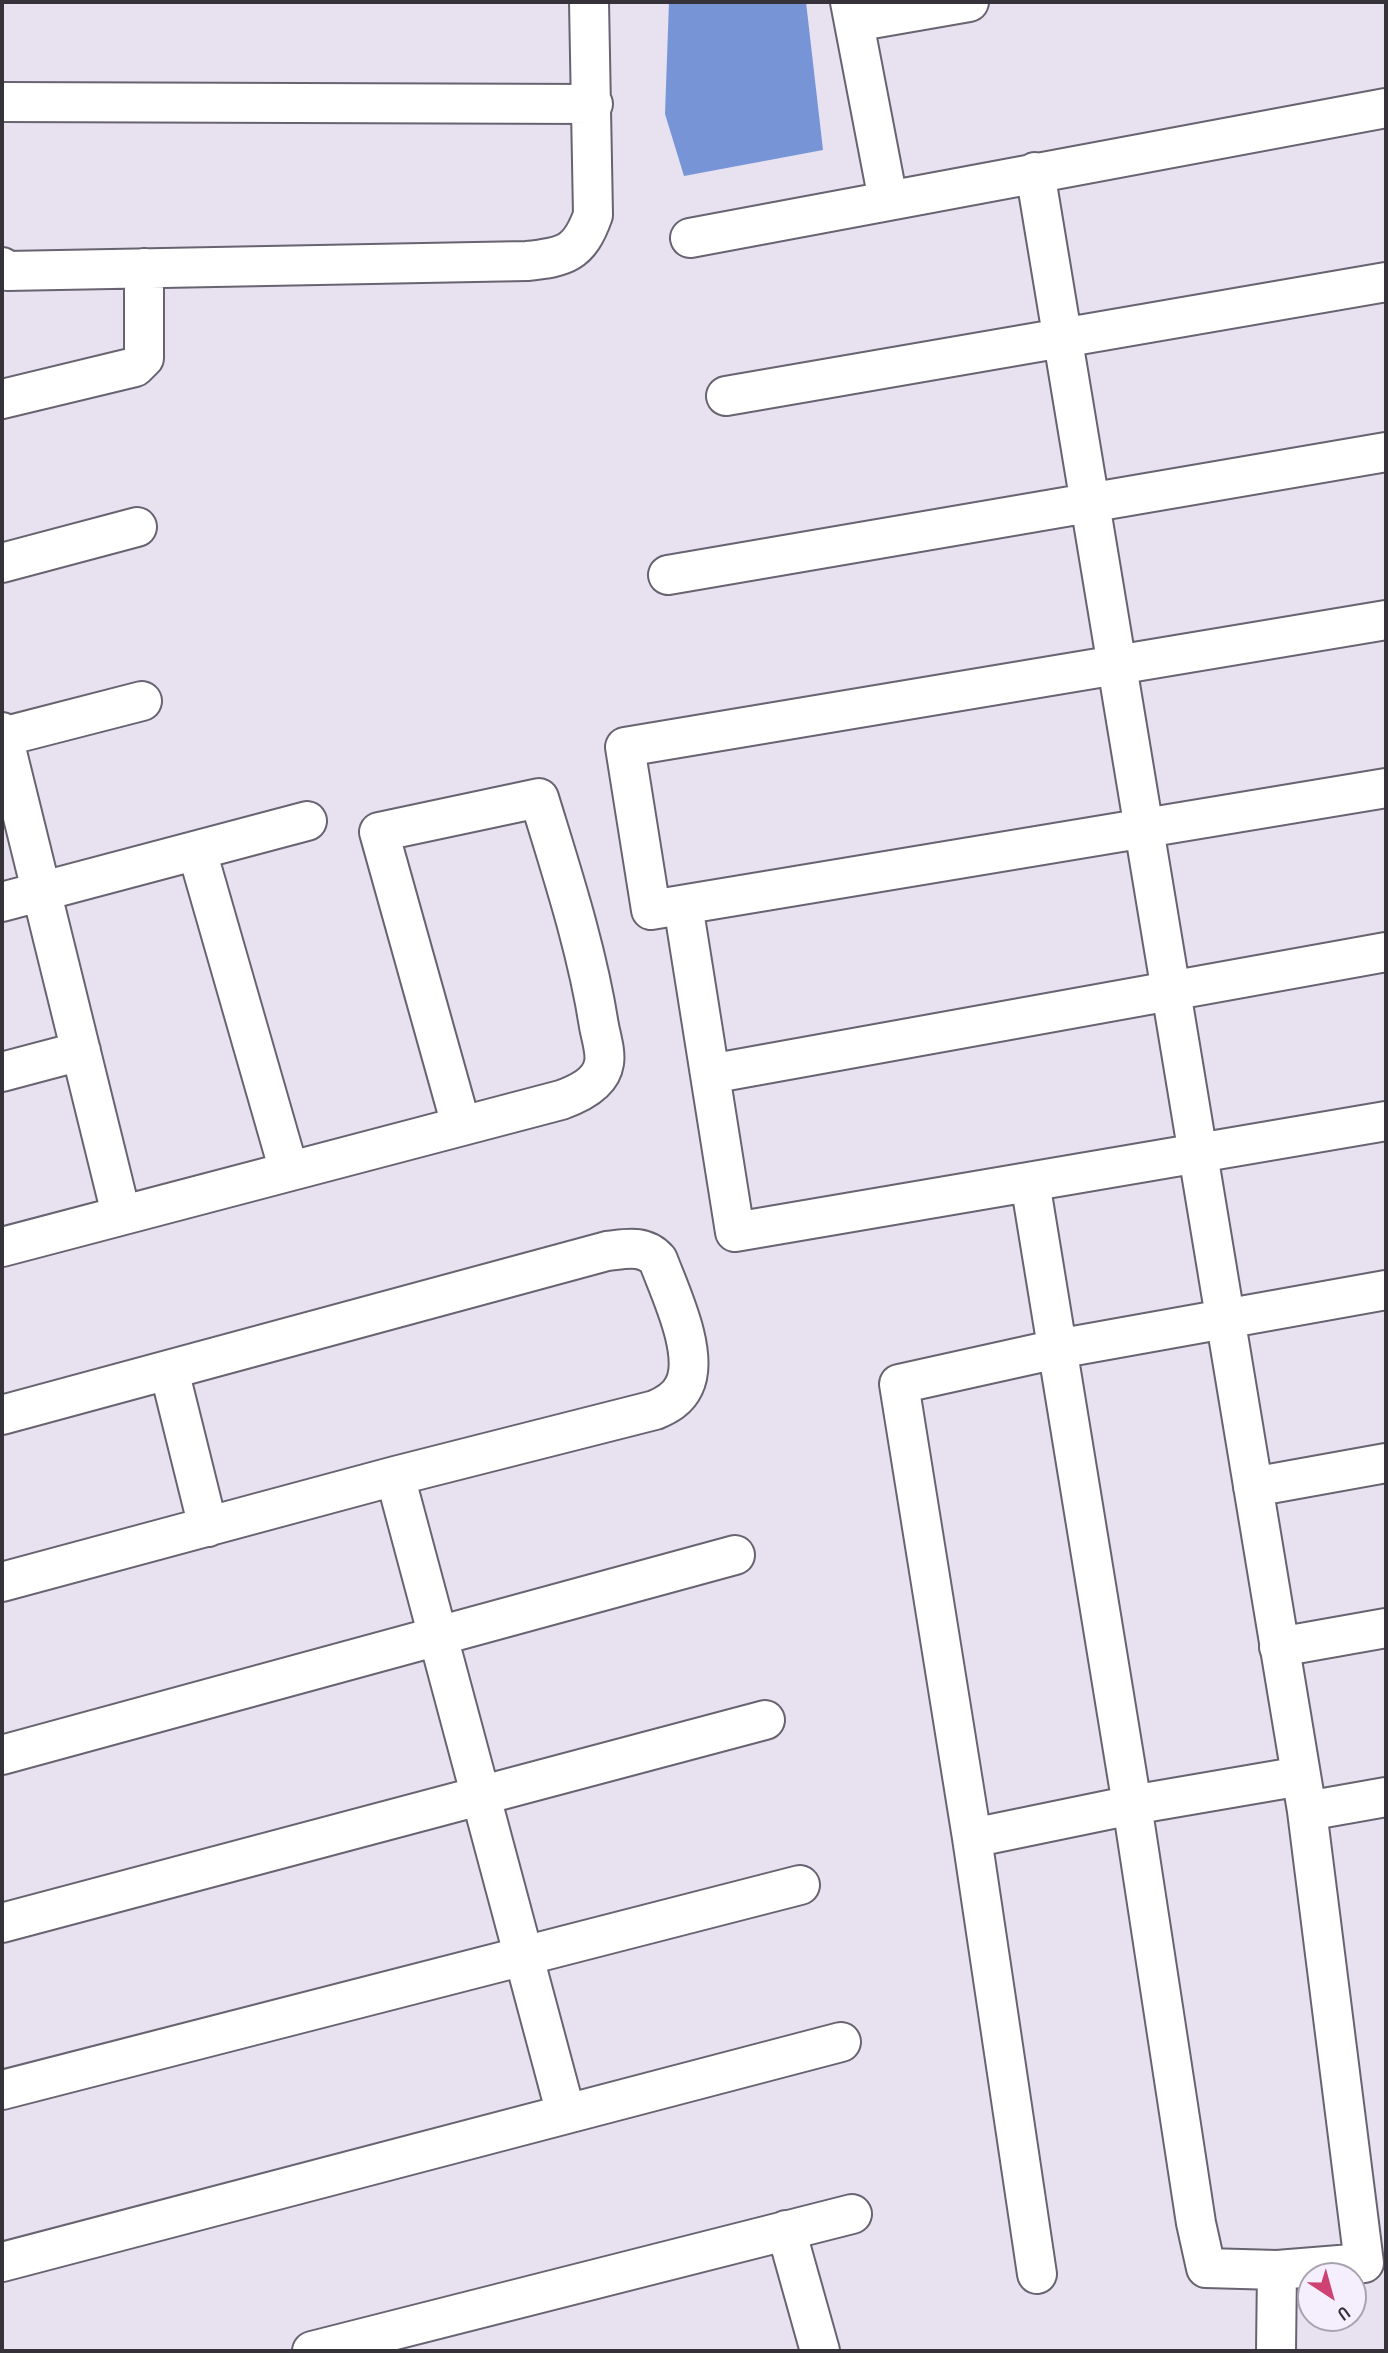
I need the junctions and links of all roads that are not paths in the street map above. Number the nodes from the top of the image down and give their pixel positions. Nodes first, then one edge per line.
1 (589, 2) edge
2 (969, 2) edge
3 (852, 12) edge
4 (2, 103) edge
5 (593, 104) junction
6 (1386, 108) edge
7 (1035, 172) junction
8 (888, 200) junction
9 (690, 238) dead end
10 (2, 267) edge
11 (144, 268) junction
12 (1386, 282) edge
13 (1062, 338) junction
14 (726, 396) dead end
15 (2, 399) edge
16 (1386, 452) edge
17 (1090, 502) junction
18 (137, 527) dead end
19 (2, 563) edge
20 (668, 575) dead end
21 (1386, 620) edge
22 (1116, 665) junction
23 (142, 701) dead end
24 (2, 735) edge
25 (1386, 788) edge
26 (307, 821) dead end
27 (1144, 828) junction
28 (197, 851) junction
29 (41, 892) junction
30 (2, 902) edge
31 (683, 905) junction
32 (1386, 952) edge
33 (1171, 991) junction
34 (80, 1051) junction
35 (2, 1072) edge
36 (710, 1074) junction
37 (1386, 1121) edge
38 (461, 1125) junction
39 (1198, 1153) junction
40 (289, 1171) junction
41 (1030, 1182) junction
42 (121, 1214) junction
43 (2, 1247) edge
44 (1386, 1290) edge
45 (1225, 1319) junction
46 (1056, 1349) junction
47 (169, 1370) junction
48 (2, 1415) edge
49 (1386, 1463) edge
50 (395, 1476) junction
51 (1253, 1487) junction
52 (208, 1527) junction
53 (735, 1555) dead end
54 (2, 1582) edge
55 (1386, 1628) edge
56 (438, 1636) junction
57 (1279, 1647) junction
58 (765, 1720) dead end
59 (2, 1755) edge
60 (1304, 1794) junction
61 (480, 1796) junction
62 (1386, 1797) edge
63 (1132, 1805) junction
64 (972, 1838) junction
65 (800, 1885) dead end
66 (2, 1923) edge
67 (524, 1956) junction
68 (841, 2042) dead end
69 (2, 2091) edge
70 (566, 2114) junction
71 (852, 2214) dead end
72 (786, 2230) junction
73 (2, 2262) edge
74 (1277, 2270) junction
75 (1037, 2274) dead end
76 (421, 2338) edge
77 (312, 2351) edge
78 (820, 2351) edge
79 (1276, 2351) edge

1 - 5 street
2 - 3 street
3 - 8 street
4 - 5 street
5 - 11 street
6 - 7 street
7 - 8 street
7 - 13 street
8 - 9 street
10 - 11 street
11 - 15 street
12 - 13 street
13 - 14 street
13 - 17 street
16 - 17 street
17 - 20 street
17 - 22 street
18 - 19 street
21 - 22 street
22 - 27 street
22 - 31 street
23 - 24 street
24 - 29 street
25 - 27 street
26 - 28 street
27 - 31 street
27 - 33 street
28 - 29 street
28 - 40 street
29 - 30 street
29 - 34 street
31 - 36 street
32 - 33 street
33 - 36 street
33 - 39 street
34 - 35 street
34 - 42 street
36 - 41 street
37 - 39 street
38 - 38 street
38 - 40 street
39 - 41 street
39 - 45 street
40 - 42 street
41 - 46 street
42 - 43 street
44 - 45 street
45 - 46 street
45 - 51 street
46 - 63 street
46 - 64 street
47 - 48 street
47 - 50 street
47 - 52 street
49 - 51 street
50 - 52 street
50 - 56 street
51 - 57 street
52 - 54 street
53 - 56 street
55 - 57 street
56 - 59 street
56 - 61 street
57 - 60 street
58 - 61 street
60 - 62 street
60 - 63 street
60 - 74 street
61 - 66 street
61 - 67 street
63 - 64 street
63 - 74 street
64 - 75 street
65 - 67 street
67 - 69 street
67 - 70 street
68 - 70 street
70 - 73 street
71 - 72 street
72 - 76 street
72 - 78 street
74 - 79 street
76 - 77 street

